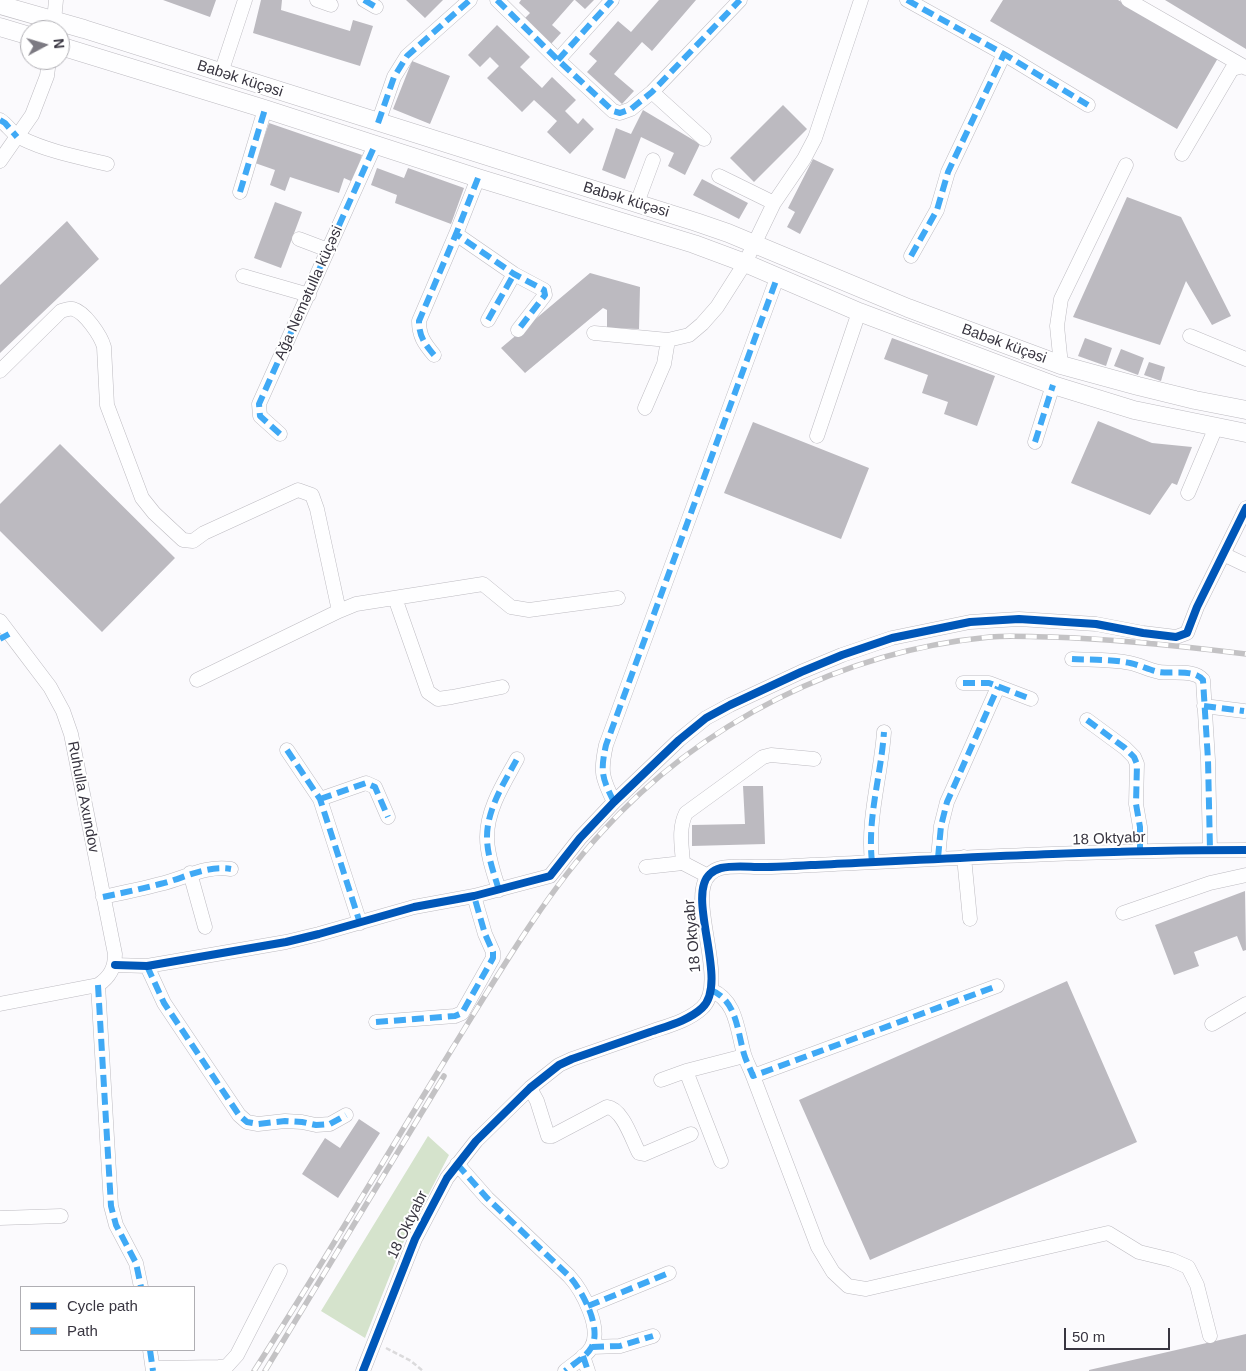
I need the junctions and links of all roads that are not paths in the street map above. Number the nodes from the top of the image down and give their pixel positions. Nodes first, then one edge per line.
1 (56, 0) edge
2 (245, 0) edge
3 (470, 0) edge
4 (497, 0) edge
5 (612, 0) edge
6 (861, 0) edge
7 (907, 0) edge
8 (1128, 0) edge
9 (737, 1) edge
10 (0, 5) edge
11 (40, 20) edge
12 (54, 20) edge
13 (0, 27) edge
14 (70, 30) edge
15 (20, 33) edge
16 (70, 49) edge
17 (1004, 54) junction
18 (558, 60) junction
19 (1244, 67) edge
20 (47, 70) edge
21 (220, 73) junction
22 (652, 92) junction
23 (1088, 105) dead end
24 (265, 109) junction
25 (0, 120) edge
26 (378, 123) junction
27 (18, 137) junction
28 (704, 139) dead end
29 (375, 145) junction
30 (1182, 154) dead end
31 (653, 160) dead end
32 (0, 161) edge
33 (107, 164) dead end
34 (1126, 164) dead end
35 (719, 176) dead end
36 (478, 178) junction
37 (240, 192) dead end
38 (637, 203) junction
39 (774, 203) junction
40 (456, 234) junction
41 (299, 239) dead end
42 (754, 244) junction
43 (328, 250) junction
44 (911, 256) dead end
45 (745, 263) junction
46 (514, 274) junction
47 (243, 276) dead end
48 (777, 278) junction
49 (308, 295) junction
50 (860, 312) junction
51 (488, 320) dead end
52 (518, 330) dead end
53 (594, 333) dead end
54 (1190, 336) dead end
55 (668, 340) junction
56 (434, 355) dead end
57 (1246, 358) edge
58 (1062, 364) junction
59 (0, 371) edge
60 (1053, 385) junction
61 (645, 408) dead end
62 (1246, 410) edge
63 (1216, 427) junction
64 (1246, 433) edge
65 (280, 434) dead end
66 (817, 436) dead end
67 (1035, 442) dead end
68 (1188, 493) dead end
69 (1246, 508) edge
70 (1223, 554) junction
71 (1246, 565) edge
72 (395, 598) junction
73 (618, 598) dead end
74 (339, 610) junction
75 (0, 622) edge
76 (4, 636) edge
77 (1072, 659) dead end
78 (197, 680) dead end
79 (963, 683) dead end
80 (502, 687) dead end
81 (998, 687) junction
82 (1031, 699) dead end
83 (1204, 706) junction
84 (1244, 711) dead end
85 (1087, 720) dead end
86 (884, 732) dead end
87 (288, 750) dead end
88 (814, 758) dead end
89 (517, 759) dead end
90 (320, 799) junction
91 (614, 802) junction
92 (388, 818) dead end
93 (1210, 850) junction
94 (1246, 850) edge
95 (1140, 851) junction
96 (938, 858) junction
97 (964, 858) junction
98 (872, 862) junction
99 (683, 863) junction
100 (646, 867) dead end
101 (232, 869) dead end
102 (190, 873) junction
103 (1246, 875) edge
104 (708, 876) junction
105 (499, 890) junction
106 (474, 896) junction
107 (103, 897) junction
108 (1123, 913) dead end
109 (970, 919) dead end
110 (360, 923) junction
111 (205, 927) dead end
112 (115, 966) junction
113 (147, 966) junction
114 (98, 985) junction
115 (997, 986) dead end
116 (712, 990) junction
117 (0, 1004) edge
118 (1246, 1004) edge
119 (376, 1022) dead end
120 (1212, 1024) dead end
121 (744, 1056) junction
122 (686, 1071) junction
123 (753, 1076) junction
124 (662, 1080) dead end
125 (530, 1088) junction
126 (346, 1115) dead end
127 (691, 1134) dead end
128 (721, 1161) dead end
129 (457, 1164) junction
130 (61, 1216) dead end
131 (0, 1218) edge
132 (280, 1271) dead end
133 (669, 1273) dead end
134 (141, 1286) edge
135 (588, 1306) junction
136 (653, 1336) dead end
137 (1210, 1336) dead end
138 (150, 1351) edge
139 (588, 1351) junction
140 (153, 1370) edge
141 (363, 1371) edge
142 (565, 1371) edge
143 (588, 1371) edge

1 - 12 street
2 - 21 street
3 - 26 street
4 - 18 street
5 - 18 street
6 - 39 street
7 - 17 street
8 - 19 street
9 - 22 street
10 - 11 main road, Babək küçəsi
13 - 15 main road
14 - 21 main road, Babək küçəsi
16 - 24 main road, Babək küçəsi
17 - 23 street
17 - 44 street
18 - 22 street
19 - 30 street
20 - 27 street
21 - 26 main road, Babək küçəsi
22 - 28 street
24 - 29 main road, Babək küçəsi
24 - 37 street
25 - 27 street
26 - 38 main road, Babək küçəsi
27 - 32 street
27 - 33 street
29 - 36 main road, Babək küçəsi
29 - 43 street, Ağa Nemətulla küçəsi
31 - 38 street
34 - 58 street
35 - 39 street
36 - 40 street
36 - 45 main road, Babək küçəsi
38 - 42 main road, Babək küçəsi
39 - 42 street
40 - 46 street
40 - 56 street
41 - 43 street
42 - 45 street
42 - 58 main road, Babək küçəsi
43 - 49 street, Ağa Nemətulla küçəsi
45 - 48 main road, Babək küçəsi
45 - 55 street
46 - 51 street
46 - 52 street
47 - 49 street
48 - 50 main road, Babək küçəsi
48 - 91 street
49 - 65 street, Ağa Nemətulla küçəsi
50 - 60 main road, Babək küçəsi
50 - 66 street
53 - 55 street
54 - 57 street
55 - 61 street
58 - 62 main road, Babək küçəsi
59 - 74 street
60 - 63 main road, Babək küçəsi
60 - 67 street
63 - 64 main road, Babək küçəsi
63 - 68 street
69 - 70 street
70 - 71 street
70 - 91 street
72 - 73 street
72 - 74 street
72 - 80 street
74 - 78 street
75 - 76 street, Ruhulla Axundov
76 - 107 street, Ruhulla Axundov
77 - 83 street
79 - 81 street
81 - 82 street
81 - 96 street
83 - 84 street
83 - 93 street
85 - 95 street
86 - 98 street
87 - 90 street
88 - 99 street
89 - 105 street
90 - 92 street
90 - 110 street
91 - 105 street
93 - 94 street, 18 Oktyabr
93 - 95 street, 18 Oktyabr
95 - 97 street, 18 Oktyabr
96 - 97 street, 18 Oktyabr
96 - 98 street, 18 Oktyabr
97 - 109 street
98 - 104 street, 18 Oktyabr
99 - 100 street
99 - 104 street
101 - 102 street
102 - 107 street
102 - 111 street
103 - 108 street
104 - 116 street, 18 Oktyabr
105 - 106 street
106 - 110 street
106 - 119 street
107 - 112 street, Ruhulla Axundov
110 - 113 street
112 - 113 street
112 - 114 street
113 - 126 street
114 - 117 street
114 - 134 street
115 - 123 street
116 - 121 street
116 - 125 street, 18 Oktyabr
118 - 120 street
121 - 122 street
121 - 123 street
122 - 124 street
122 - 128 street
123 - 137 street
125 - 127 street
125 - 129 street, 18 Oktyabr
129 - 135 street
129 - 141 street, 18 Oktyabr
130 - 131 street
132 - 140 street
133 - 135 street
135 - 139 street
136 - 139 street
138 - 140 street
139 - 142 street
139 - 143 street

